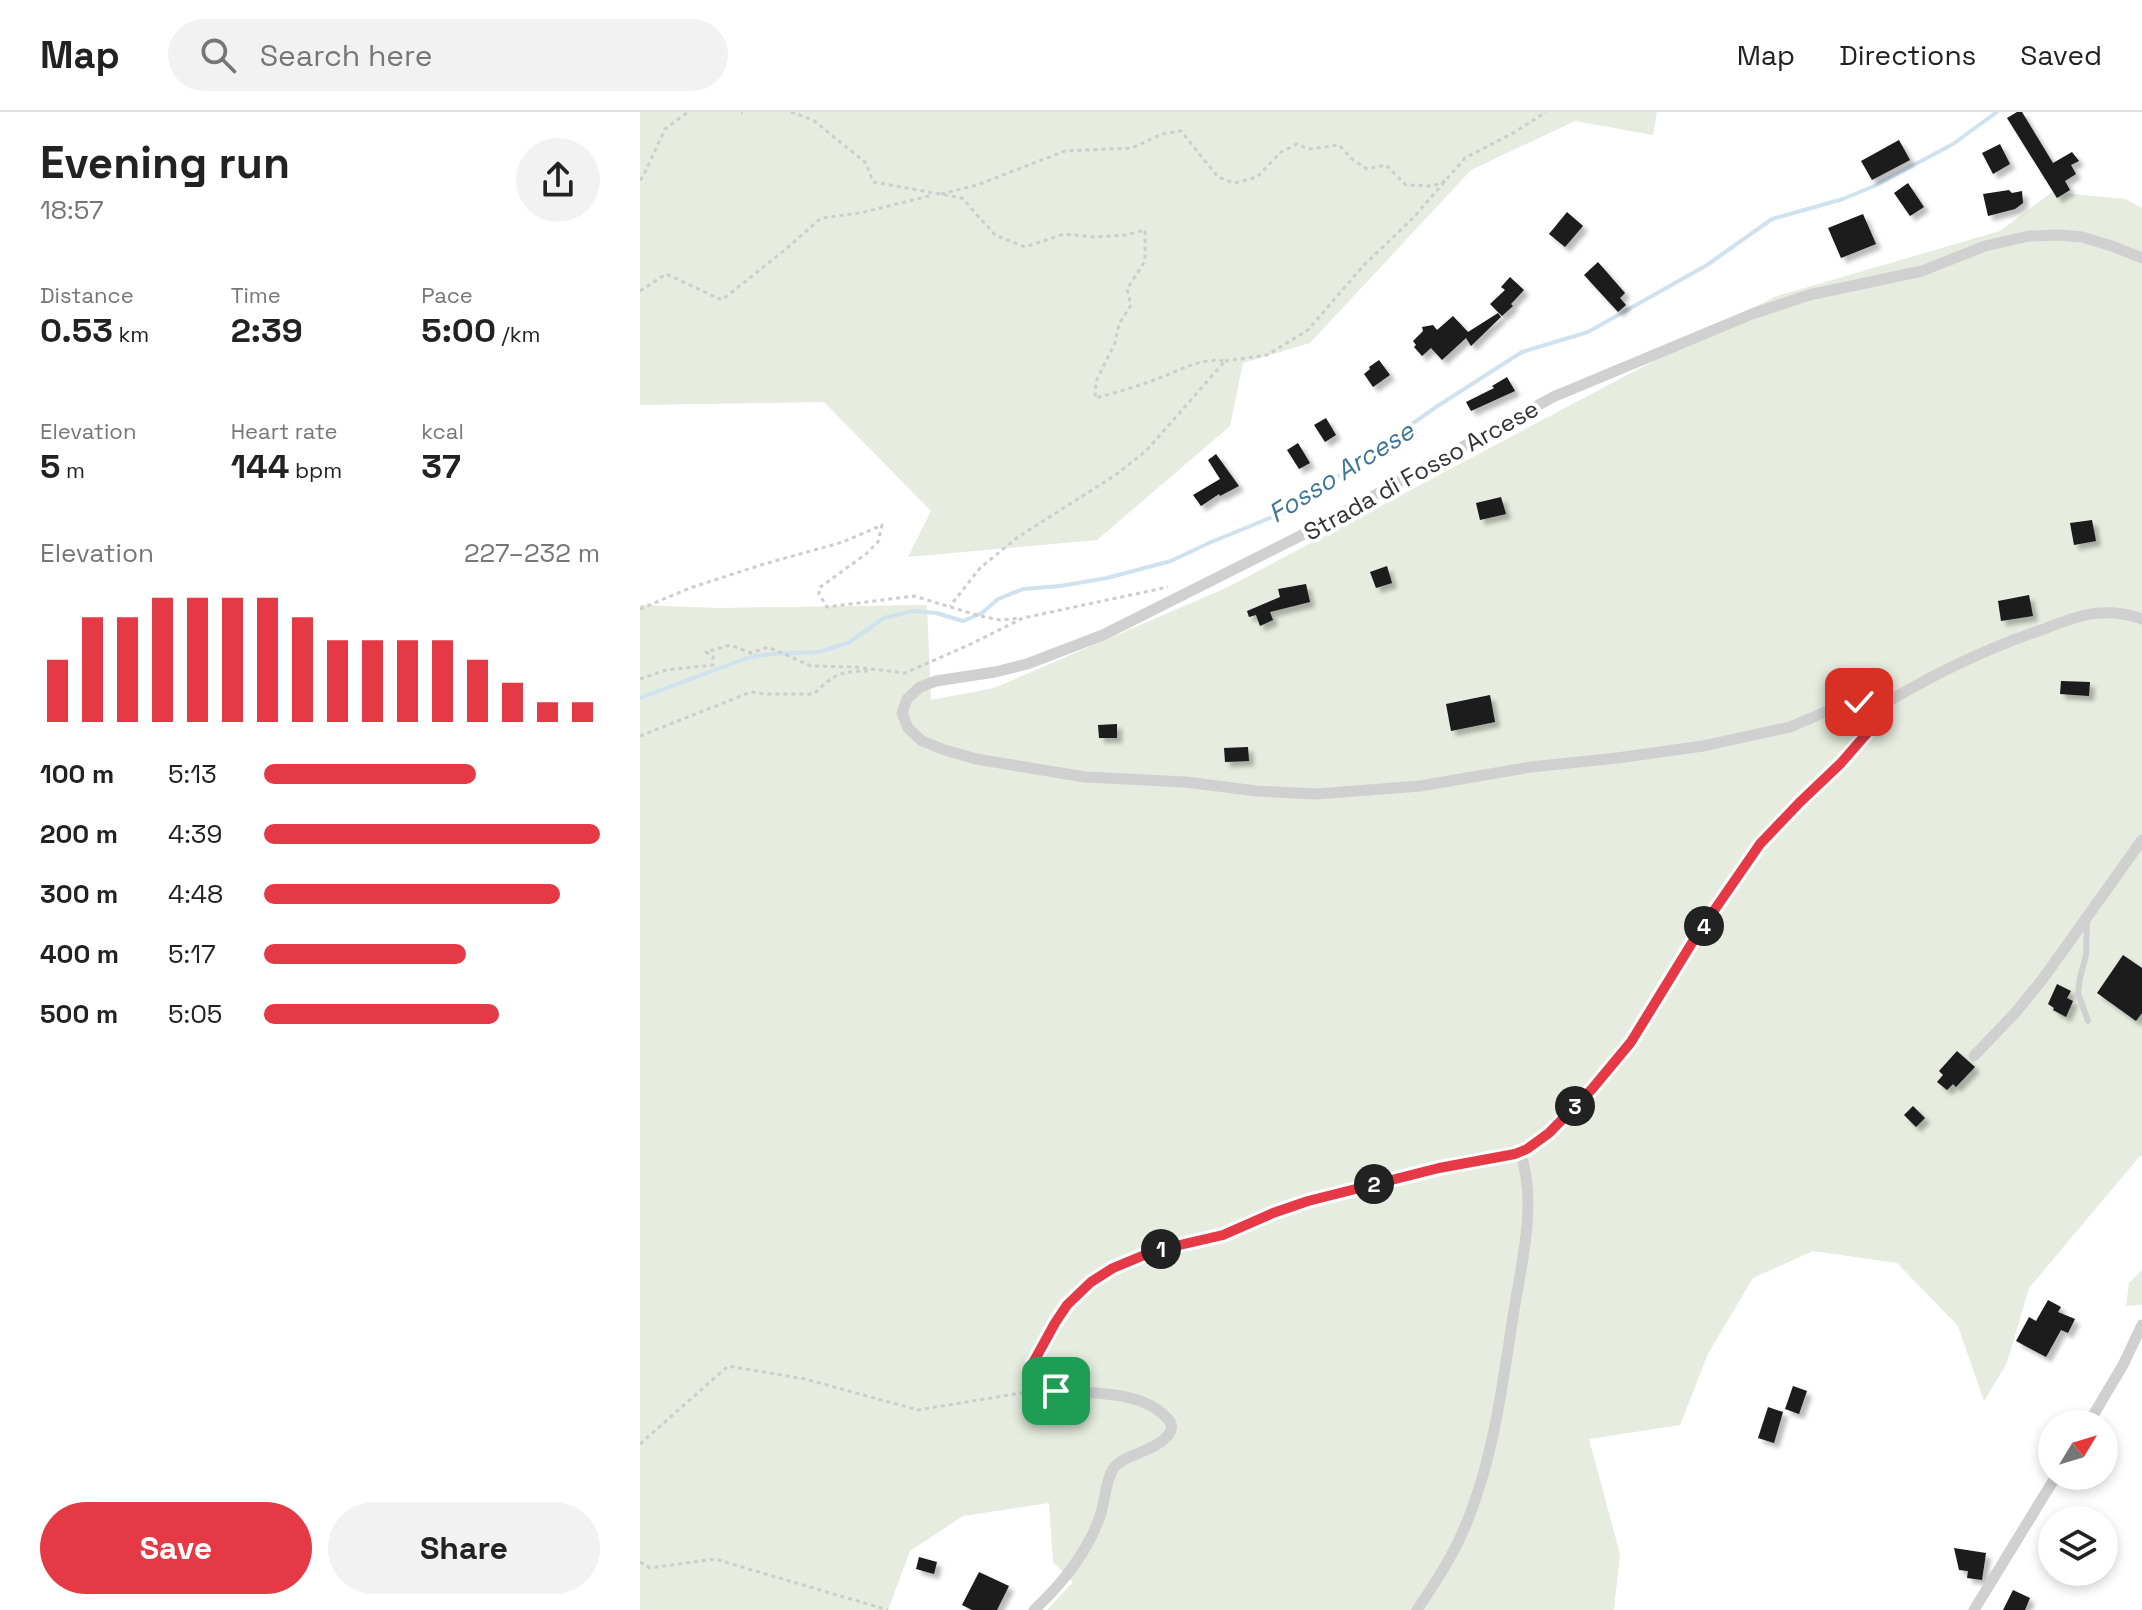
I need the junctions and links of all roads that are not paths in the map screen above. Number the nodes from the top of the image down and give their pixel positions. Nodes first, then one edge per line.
1 (2142, 258) edge
2 (2142, 619) edge
3 (1870, 713) junction
4 (2142, 840) edge
5 (2088, 918) junction
6 (2088, 1021) dead end
7 (1974, 1056) dead end
8 (1520, 1152) junction
9 (2142, 1325) edge
10 (2096, 1410) edge
11 (2047, 1490) edge
12 (1034, 1610) edge
13 (1417, 1610) edge
14 (1974, 1610) edge

1 - 3 street, Strada di Fosso Arcese
2 - 3 street
3 - 8 street
4 - 5 street
5 - 6 lane
5 - 7 street
8 - 12 street
8 - 13 street
9 - 10 street
11 - 14 street

